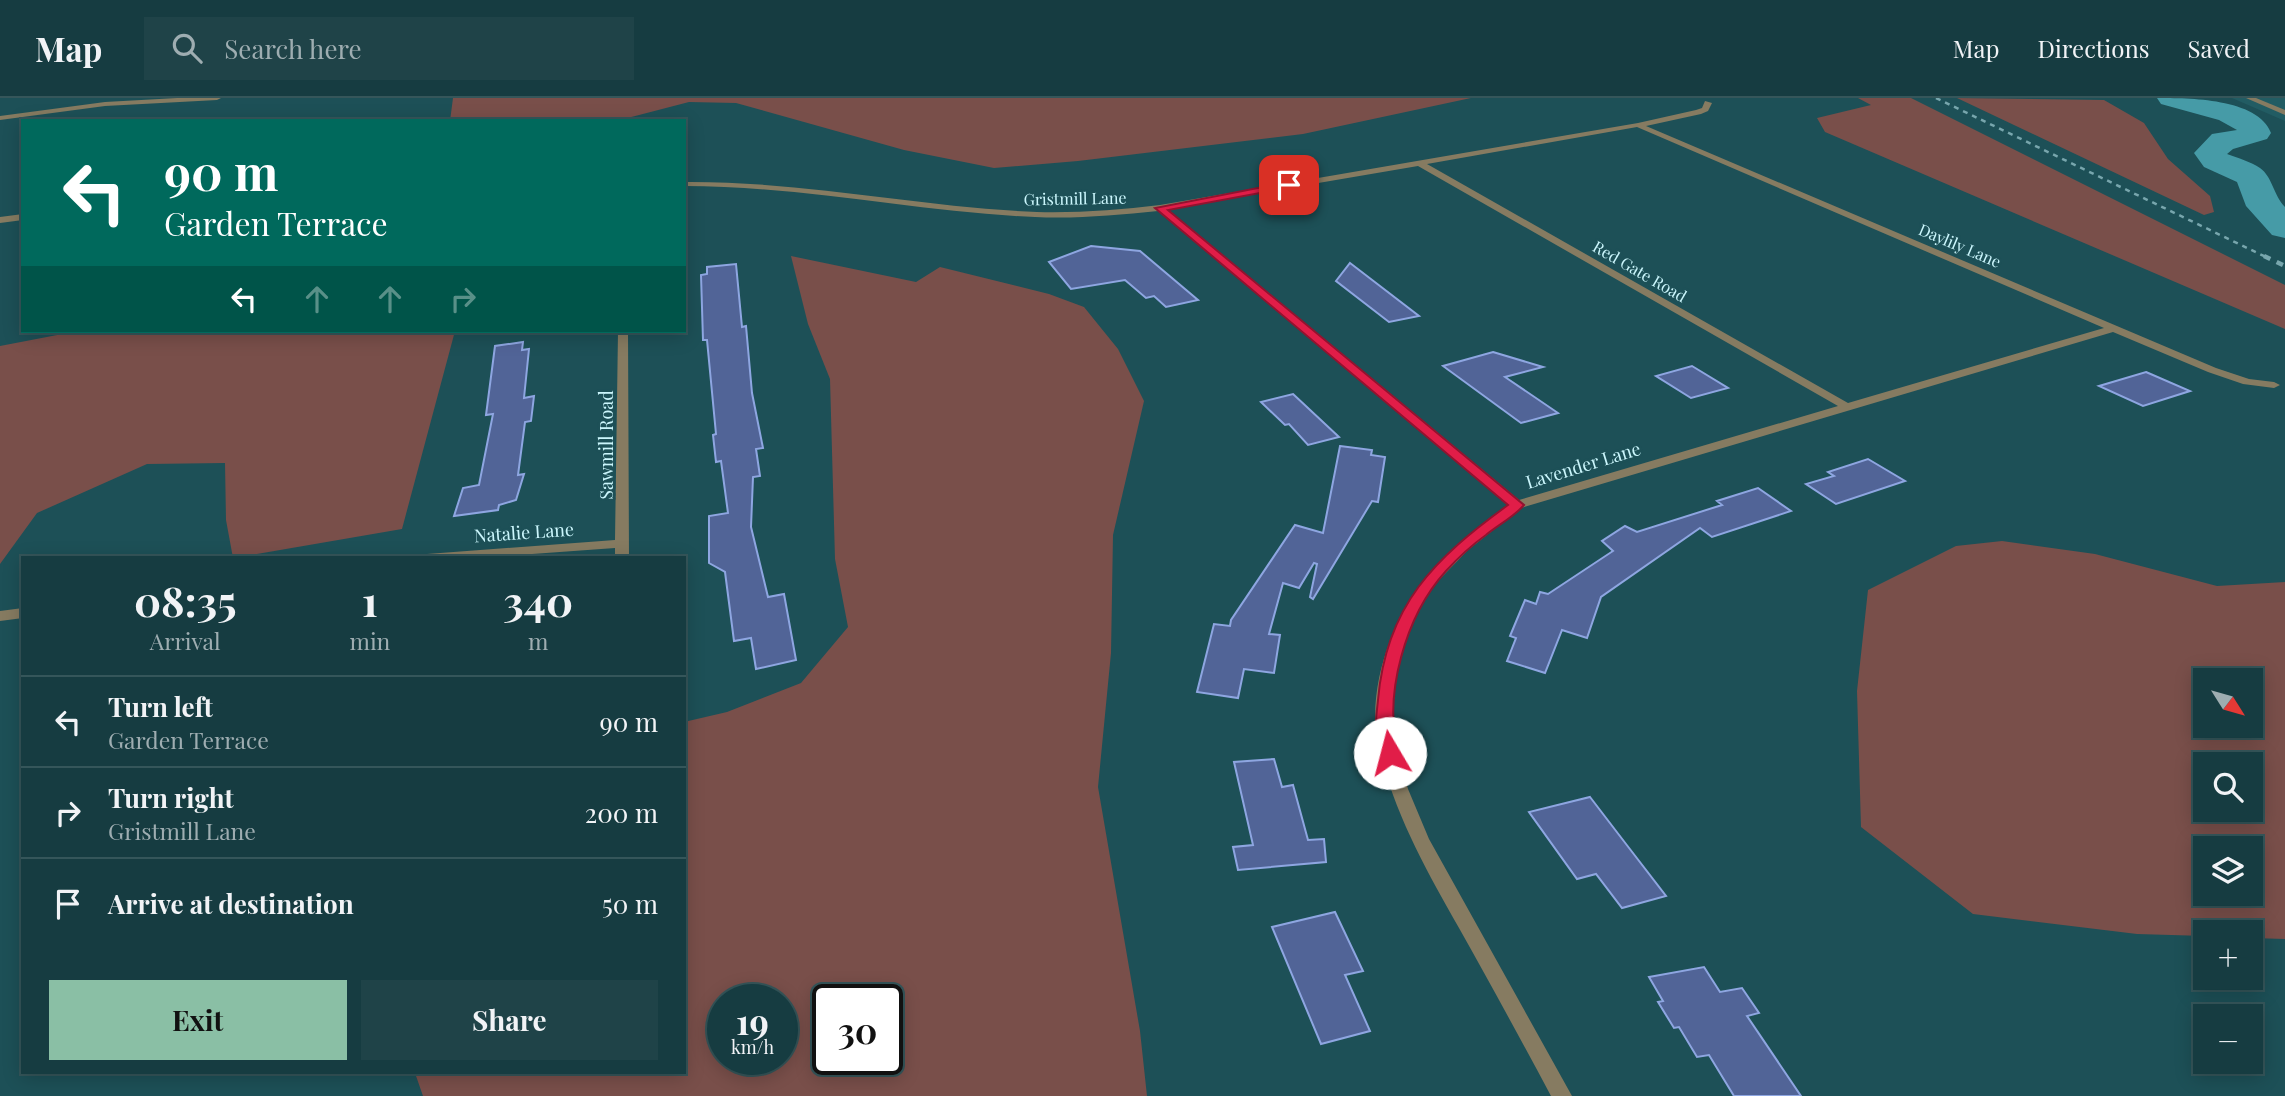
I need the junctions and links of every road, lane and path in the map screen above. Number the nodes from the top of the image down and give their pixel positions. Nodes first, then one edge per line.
1 (217, 98) edge
2 (2250, 98) edge
3 (1708, 103) dead end
4 (2285, 113) edge
5 (0, 118) edge
6 (1638, 125) junction
7 (1417, 162) junction
8 (686, 184) edge
9 (1160, 208) junction
10 (21, 217) edge
11 (0, 220) edge
12 (2114, 328) junction
13 (623, 333) edge
14 (2274, 385) dead end
15 (1847, 407) junction
16 (1517, 505) junction
17 (623, 543) junction
18 (453, 556) edge
19 (622, 556) edge
20 (21, 613) edge
21 (0, 616) edge
22 (1562, 1096) edge

1 - 5 street
2 - 4 street
3 - 6 street, Gristmill Lane
6 - 7 street, Gristmill Lane
6 - 12 street, Daylily Lane
7 - 9 street, Gristmill Lane
7 - 15 street, Red Gate Road
8 - 9 street, Gristmill Lane
9 - 16 street
10 - 11 street
12 - 14 street, Daylily Lane
12 - 15 street, Lavender Lane
13 - 17 street, Sawmill Road
15 - 16 street, Lavender Lane
16 - 22 street, Lavender Lane
17 - 18 street, Natalie Lane
17 - 19 street, Sawmill Road
20 - 21 street

